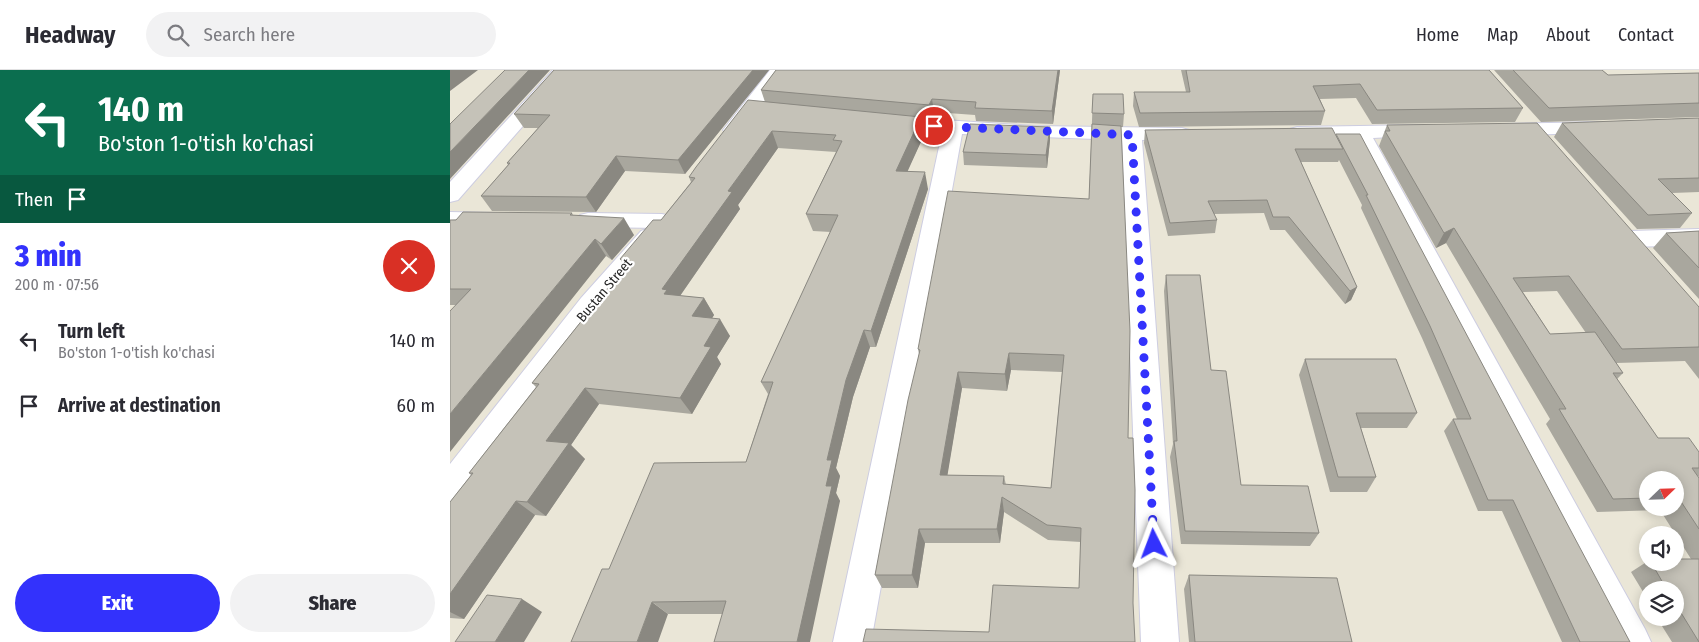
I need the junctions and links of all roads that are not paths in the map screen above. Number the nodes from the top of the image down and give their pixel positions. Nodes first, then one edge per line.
1 (563, 70) edge
2 (779, 70) edge
3 (1517, 110) edge
4 (866, 120) edge
5 (1612, 127) edge
6 (953, 128) junction
7 (1487, 130) edge
8 (1535, 130) junction
9 (1438, 131) edge
10 (1360, 132) junction
11 (1281, 133) edge
12 (1202, 134) edge
13 (1132, 135) junction
14 (720, 146) edge
15 (1554, 152) edge
16 (450, 195) edge
17 (450, 219) edge
18 (517, 220) edge
19 (566, 220) edge
20 (1699, 237) edge
21 (1649, 261) edge
22 (450, 488) edge
23 (852, 642) edge
24 (1160, 642) edge
25 (1632, 642) edge

1 - 16 street
2 - 14 street
3 - 8 street
4 - 6 street
5 - 8 street
6 - 13 street
6 - 23 street
7 - 8 street
8 - 15 street
9 - 10 street
10 - 11 street
10 - 25 street
12 - 13 street
13 - 24 street
17 - 18 street
19 - 22 street, Bustаn Street
20 - 21 street

